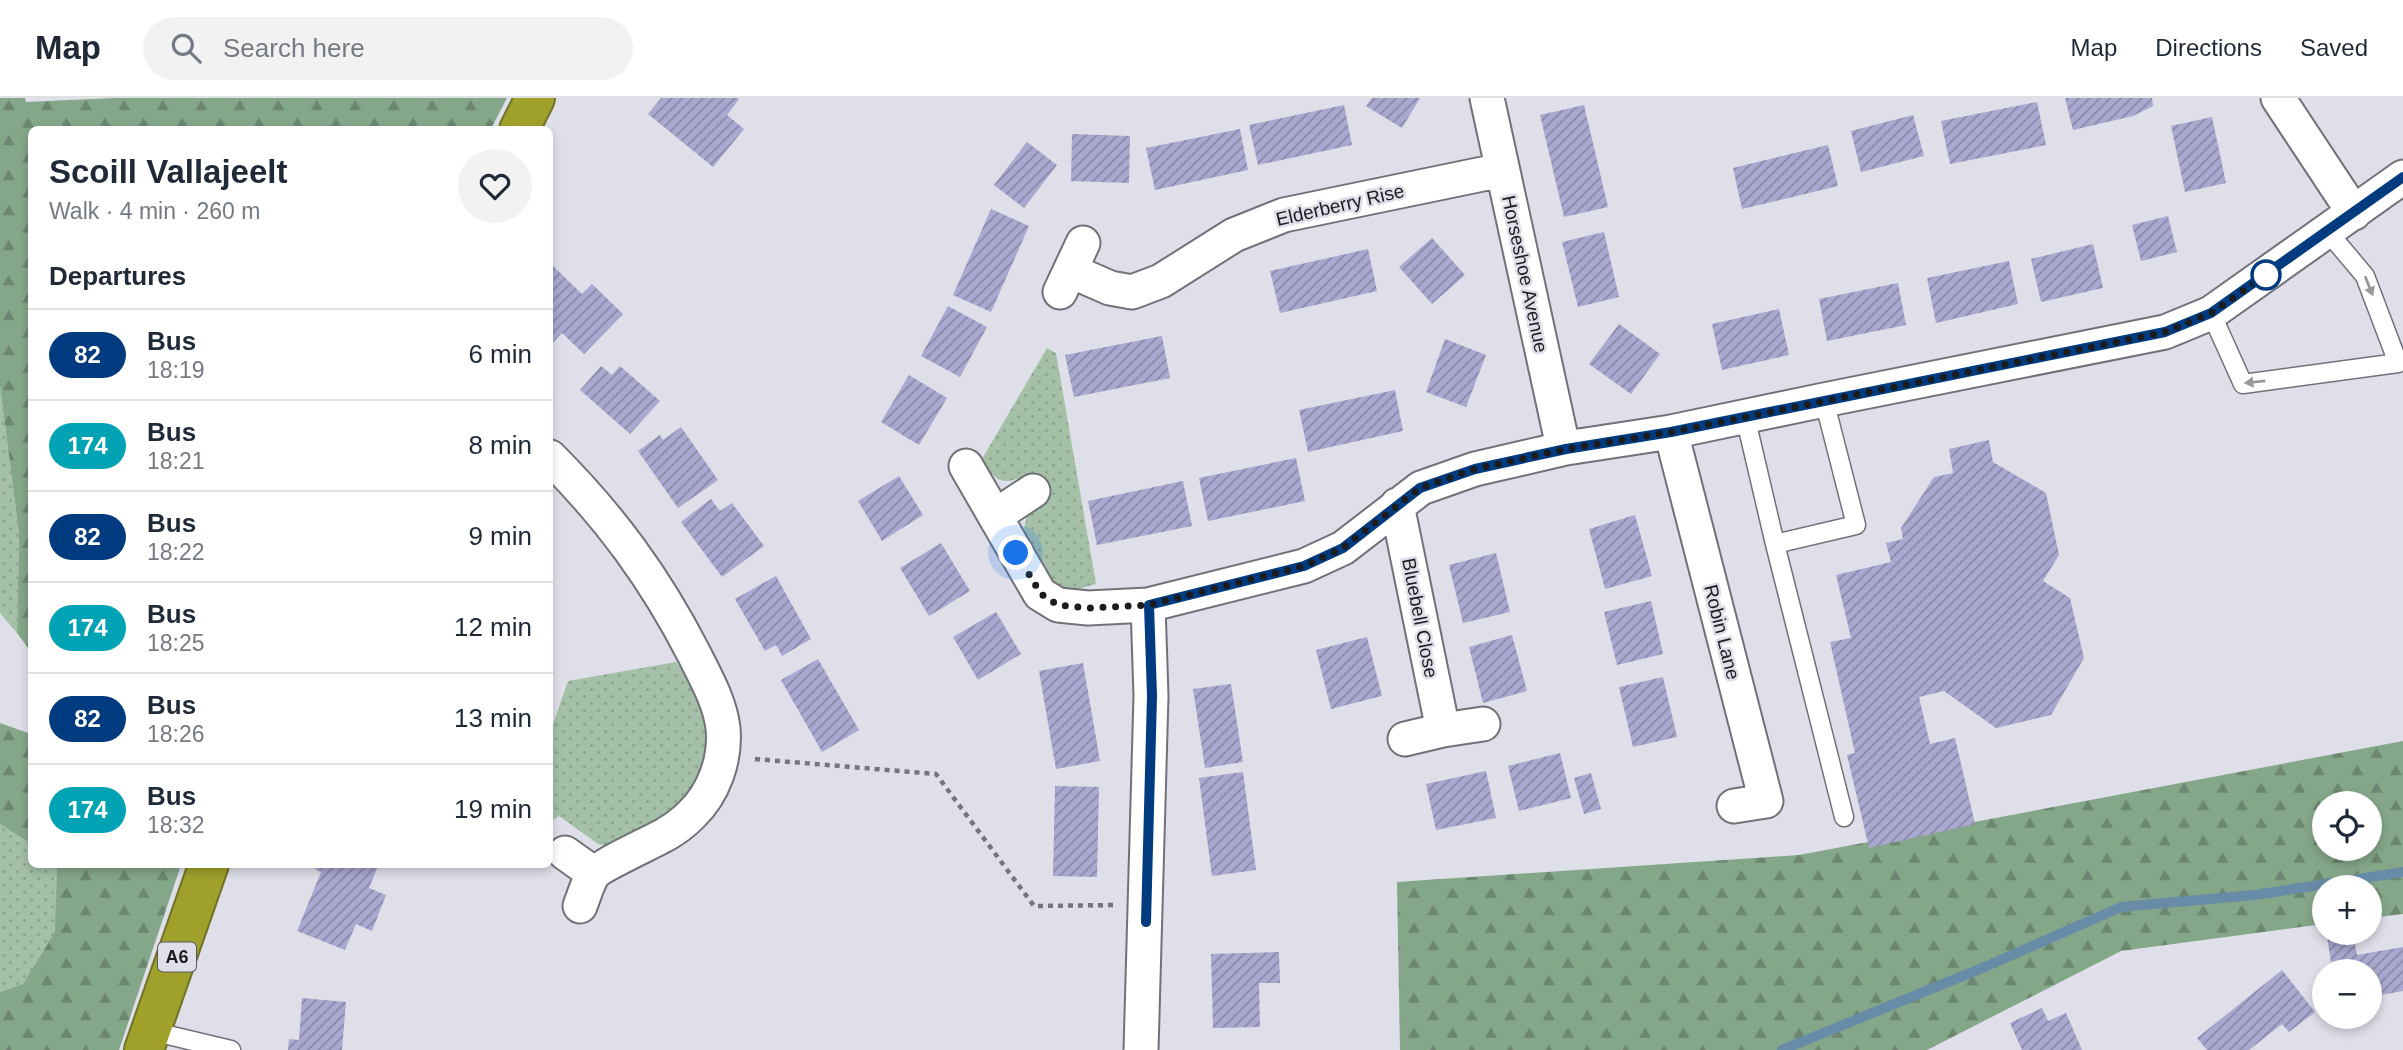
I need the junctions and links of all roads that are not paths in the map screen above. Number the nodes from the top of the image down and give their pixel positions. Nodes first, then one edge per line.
1 (535, 98) edge
2 (1487, 98) edge
3 (2278, 98) edge
4 (521, 126) edge
5 (1502, 170) junction
6 (2403, 177) edge
7 (2341, 222) junction
8 (1071, 268) dead end
9 (2211, 313) junction
10 (2401, 363) edge
11 (1824, 400) junction
12 (1745, 416) junction
13 (1671, 432) junction
14 (1566, 449) junction
15 (553, 460) edge
16 (966, 466) dead end
17 (1033, 491) dead end
18 (1397, 505) junction
19 (995, 516) junction
20 (1774, 544) junction
21 (1149, 605) junction
22 (1483, 724) dead end
23 (1443, 730) junction
24 (1405, 739) dead end
25 (1734, 806) dead end
26 (1844, 817) dead end
27 (565, 853) dead end
28 (208, 868) edge
29 (593, 873) junction
30 (580, 906) dead end
31 (148, 1041) edge
32 (231, 1050) edge
33 (1141, 1050) edge

1 - 4 highway
2 - 5 street, Horseshoe Avenue
3 - 7 street
5 - 8 street, Elderberry Rise
5 - 14 street, Horseshoe Avenue
6 - 7 street
7 - 9 street
7 -> 10 lane
10 -> 9 lane
9 - 11 street
11 - 12 street
11 - 20 lane
12 - 13 street
12 - 20 lane
13 - 14 street
13 - 25 street, Robin Lane
14 - 18 street
15 - 29 street
16 - 19 street
17 - 19 street
18 - 21 street
18 - 23 street, Bluebell Close
19 - 21 street
20 - 26 lane
21 - 33 street
22 - 23 street
23 - 24 street
27 - 29 street
28 - 31 highway, A6
29 - 30 street
31 - 32 lane

